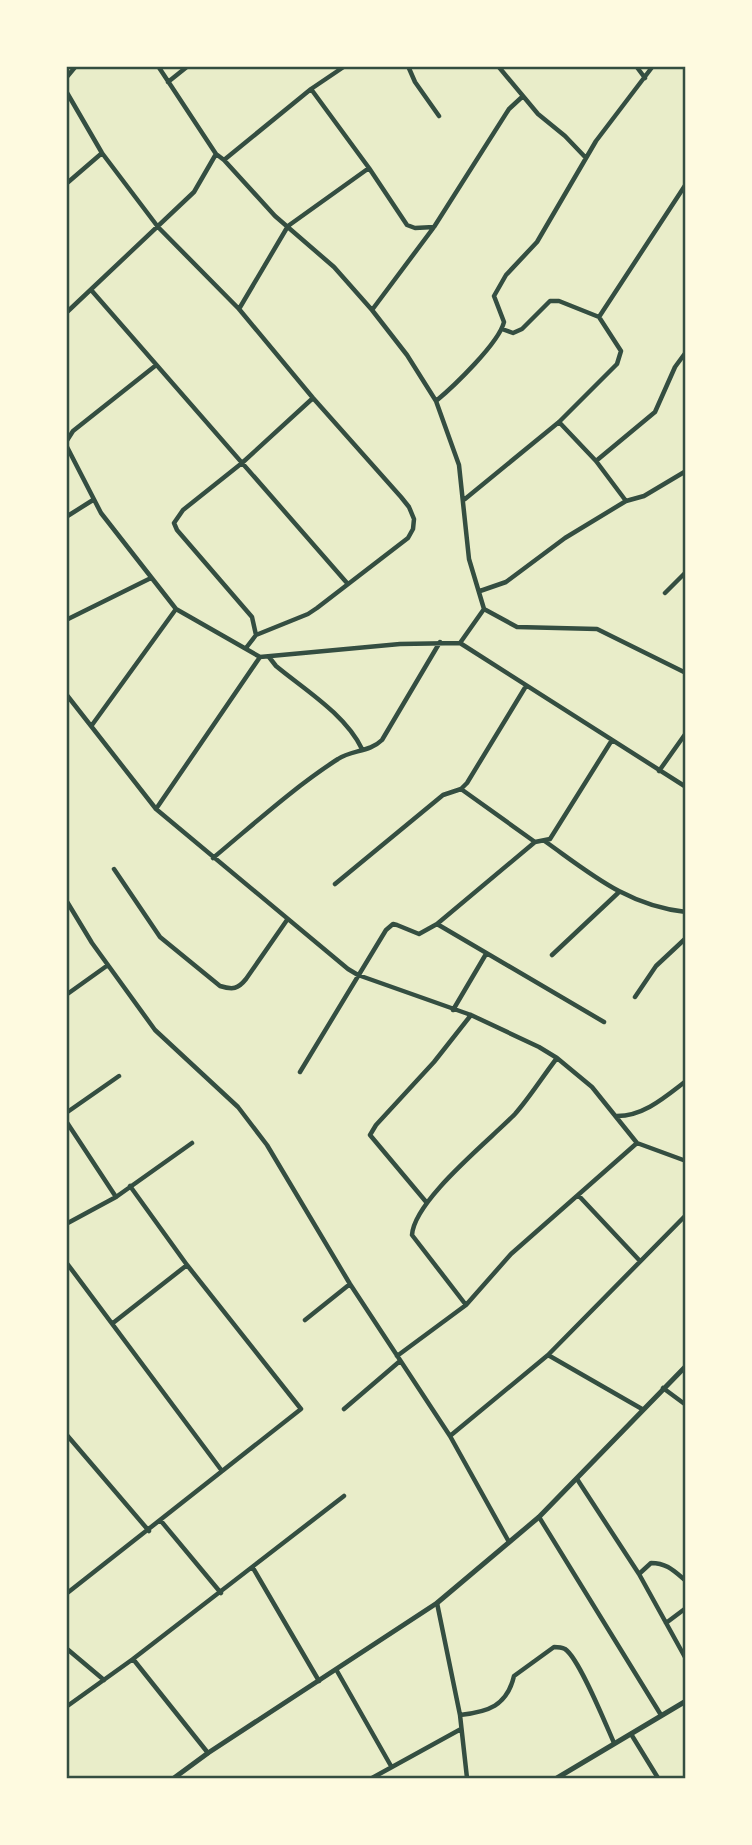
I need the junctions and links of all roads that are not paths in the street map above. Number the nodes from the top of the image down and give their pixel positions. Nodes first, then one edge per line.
1 (76, 66) edge
2 (158, 66) edge
3 (188, 66) edge
4 (345, 66) edge
5 (408, 66) edge
6 (498, 66) edge
7 (636, 66) edge
8 (653, 66) edge
9 (66, 78) edge
10 (645, 78) junction
11 (168, 82) junction
12 (311, 89) junction
13 (66, 91) edge
14 (522, 97) junction
15 (439, 116) dead end
16 (102, 153) junction
17 (216, 154) junction
18 (586, 158) junction
19 (224, 160) junction
20 (369, 167) junction
21 (66, 184) edge
22 (685, 184) edge
23 (288, 226) junction
24 (158, 228) junction
25 (434, 228) junction
26 (92, 291) junction
27 (239, 309) junction
28 (372, 310) junction
29 (66, 313) edge
30 (598, 317) junction
31 (502, 329) junction
32 (685, 352) edge
33 (155, 366) junction
34 (313, 398) junction
35 (436, 401) junction
36 (559, 422) junction
37 (66, 444) edge
38 (596, 461) junction
39 (242, 463) junction
40 (685, 471) edge
41 (93, 500) junction
42 (464, 500) junction
43 (626, 500) junction
44 (66, 517) edge
45 (685, 572) edge
46 (151, 578) junction
47 (346, 583) junction
48 (480, 591) junction
49 (665, 593) dead end
50 (176, 609) junction
51 (484, 609) junction
52 (66, 620) edge
53 (256, 635) junction
54 (441, 641) junction
55 (460, 643) junction
56 (246, 648) junction
57 (268, 656) junction
58 (260, 657) junction
59 (685, 673) edge
60 (526, 686) junction
61 (66, 694) edge
62 (92, 725) junction
63 (685, 733) edge
64 (612, 740) junction
65 (362, 749) junction
66 (659, 771) junction
67 (685, 788) edge
68 (461, 789) junction
69 (156, 809) junction
70 (535, 842) junction
71 (545, 842) junction
72 (213, 858) junction
73 (114, 869) dead end
74 (335, 884) dead end
75 (618, 892) junction
76 (66, 900) edge
77 (685, 912) edge
78 (287, 920) junction
79 (437, 924) junction
80 (685, 937) edge
81 (486, 954) junction
82 (552, 955) dead end
83 (108, 965) junction
84 (358, 975) junction
85 (66, 995) edge
86 (635, 997) dead end
87 (453, 1010) junction
88 (471, 1015) junction
89 (604, 1022) dead end
90 (557, 1058) junction
91 (300, 1072) dead end
92 (119, 1076) dead end
93 (685, 1081) edge
94 (66, 1113) edge
95 (616, 1116) junction
96 (66, 1121) edge
97 (192, 1143) dead end
98 (637, 1143) junction
99 (685, 1161) edge
100 (130, 1186) junction
101 (579, 1196) junction
102 (116, 1197) junction
103 (427, 1203) junction
104 (685, 1215) edge
105 (66, 1224) edge
106 (640, 1261) junction
107 (66, 1262) edge
108 (187, 1265) junction
109 (350, 1284) junction
110 (466, 1305) junction
111 (305, 1320) dead end
112 (113, 1323) junction
113 (548, 1355) junction
114 (398, 1359) junction
115 (685, 1366) edge
116 (663, 1388) junction
117 (685, 1405) edge
118 (344, 1409) dead end
119 (642, 1409) junction
120 (66, 1434) edge
121 (450, 1436) junction
122 (222, 1471) junction
123 (577, 1479) junction
124 (344, 1496) dead end
125 (539, 1517) junction
126 (161, 1521) junction
127 (149, 1531) junction
128 (509, 1542) junction
129 (253, 1568) junction
130 (639, 1574) junction
131 (685, 1581) edge
132 (221, 1593) junction
133 (67, 1594) edge
134 (437, 1603) junction
135 (685, 1608) edge
136 (666, 1623) junction
137 (66, 1648) edge
138 (134, 1659) junction
139 (685, 1660) edge
140 (337, 1671) junction
141 (104, 1680) junction
142 (319, 1682) junction
143 (685, 1701) edge
144 (66, 1707) edge
145 (460, 1715) junction
146 (661, 1715) junction
147 (461, 1729) junction
148 (631, 1734) junction
149 (614, 1743) junction
150 (208, 1753) junction
151 (391, 1766) junction
152 (174, 1779) edge
153 (372, 1779) edge
154 (467, 1779) edge
155 (556, 1779) edge
156 (657, 1779) edge

1 - 9 street
2 - 11 street
3 - 11 street
4 - 12 street
5 - 15 street
6 - 14 street
7 - 10 street
8 - 10 street
10 - 18 street
11 - 17 street
12 - 19 street
12 - 20 street
13 - 16 street
14 - 18 street
14 - 25 street
16 - 21 street
16 - 24 street
17 - 19 street
17 - 24 street
18 - 31 street
19 - 23 street
20 - 23 street
20 - 25 street
22 - 30 street
23 - 27 street
23 - 28 street
24 - 26 street
24 - 27 street
25 - 28 street
26 - 29 street
26 - 33 street
27 - 34 street
28 - 35 street
30 - 31 street
30 - 36 street
31 - 35 street
32 - 38 street
33 - 37 street
33 - 39 street
34 - 39 street
34 - 47 street
35 - 42 street
36 - 38 street
36 - 42 street
37 - 41 street
38 - 43 street
39 - 47 street
39 - 53 street
40 - 43 street
41 - 44 street
41 - 46 street
42 - 48 street
43 - 48 street
45 - 49 street
46 - 50 street
46 - 52 street
47 - 53 street
48 - 51 street
50 - 56 street
50 - 62 street
51 - 55 street
51 - 59 street
53 - 56 street
54 - 55 street
54 - 57 street
54 - 65 street
55 - 60 street
56 - 58 street
57 - 58 street
57 - 65 street
58 - 69 street
60 - 64 street
60 - 68 street
61 - 62 street
62 - 69 street
63 - 66 street
64 - 66 street
64 - 71 street
65 - 72 street
66 - 67 street
68 - 70 street
68 - 74 street
69 - 72 street
70 - 71 street
70 - 79 street
71 - 75 street
72 - 78 street
73 - 78 street
75 - 77 street
75 - 82 street
76 - 83 street
78 - 84 street
79 - 81 street
79 - 84 street
80 - 86 street
81 - 87 street
81 - 89 street
83 - 85 street
83 - 109 street
84 - 87 street
84 - 91 street
87 - 88 street
88 - 90 street
88 - 103 street
90 - 95 street
90 - 103 street
92 - 94 street
93 - 95 street
95 - 98 street
96 - 102 street
97 - 100 street
98 - 99 street
98 - 101 street
100 - 102 street
100 - 108 street
101 - 106 street
101 - 110 street
102 - 105 street
103 - 110 street
104 - 106 street
106 - 113 street
107 - 112 street
108 - 112 street
108 - 122 street
109 - 111 street
109 - 114 street
110 - 114 street
112 - 122 street
113 - 119 street
113 - 121 street
114 - 118 street
114 - 121 street
115 - 116 street
116 - 117 street
116 - 119 street
119 - 123 street
120 - 127 street
121 - 128 street
122 - 126 street
123 - 125 street
123 - 130 street
124 - 129 street
125 - 128 street
125 - 146 street
126 - 127 street
126 - 132 street
127 - 133 street
128 - 134 street
129 - 132 street
129 - 142 street
130 - 131 street
130 - 136 street
132 - 138 street
134 - 140 street
134 - 145 street
135 - 136 street
136 - 139 street
137 - 141 street
138 - 141 street
138 - 150 street
140 - 142 street
140 - 151 street
141 - 144 street
142 - 150 street
143 - 146 street
145 - 147 street
145 - 149 street
146 - 148 street
147 - 151 street
147 - 154 street
148 - 149 street
148 - 156 street
149 - 155 street
150 - 152 street
151 - 153 street

